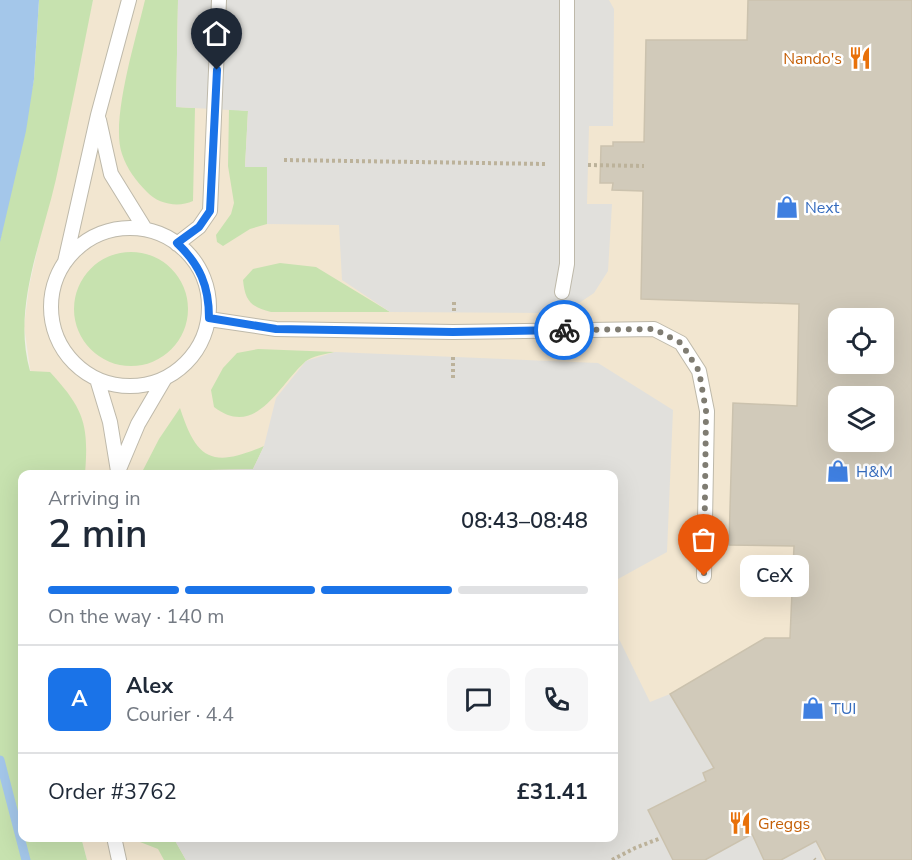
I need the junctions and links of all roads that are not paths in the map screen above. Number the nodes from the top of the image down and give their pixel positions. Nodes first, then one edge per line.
1 (129, 0) edge
2 (219, 0) edge
3 (567, 0) edge
4 (98, 115) junction
5 (145, 229) junction
6 (177, 243) junction
7 (64, 264) junction
8 (562, 292) dead end
9 (209, 318) junction
10 (165, 378) junction
11 (97, 379) junction
12 (118, 470) edge
13 (119, 470) edge
14 (704, 576) dead end
15 (115, 842) edge
16 (119, 860) edge

1 - 4 lane
2 - 6 lane
3 - 8 lane
4 - 5 lane
4 - 7 lane
5 - 6 lane
5 - 7 lane
6 - 9 lane
7 - 11 lane
9 - 10 lane
9 - 14 lane
10 - 11 lane
10 - 13 lane
11 - 12 lane
15 - 16 lane

